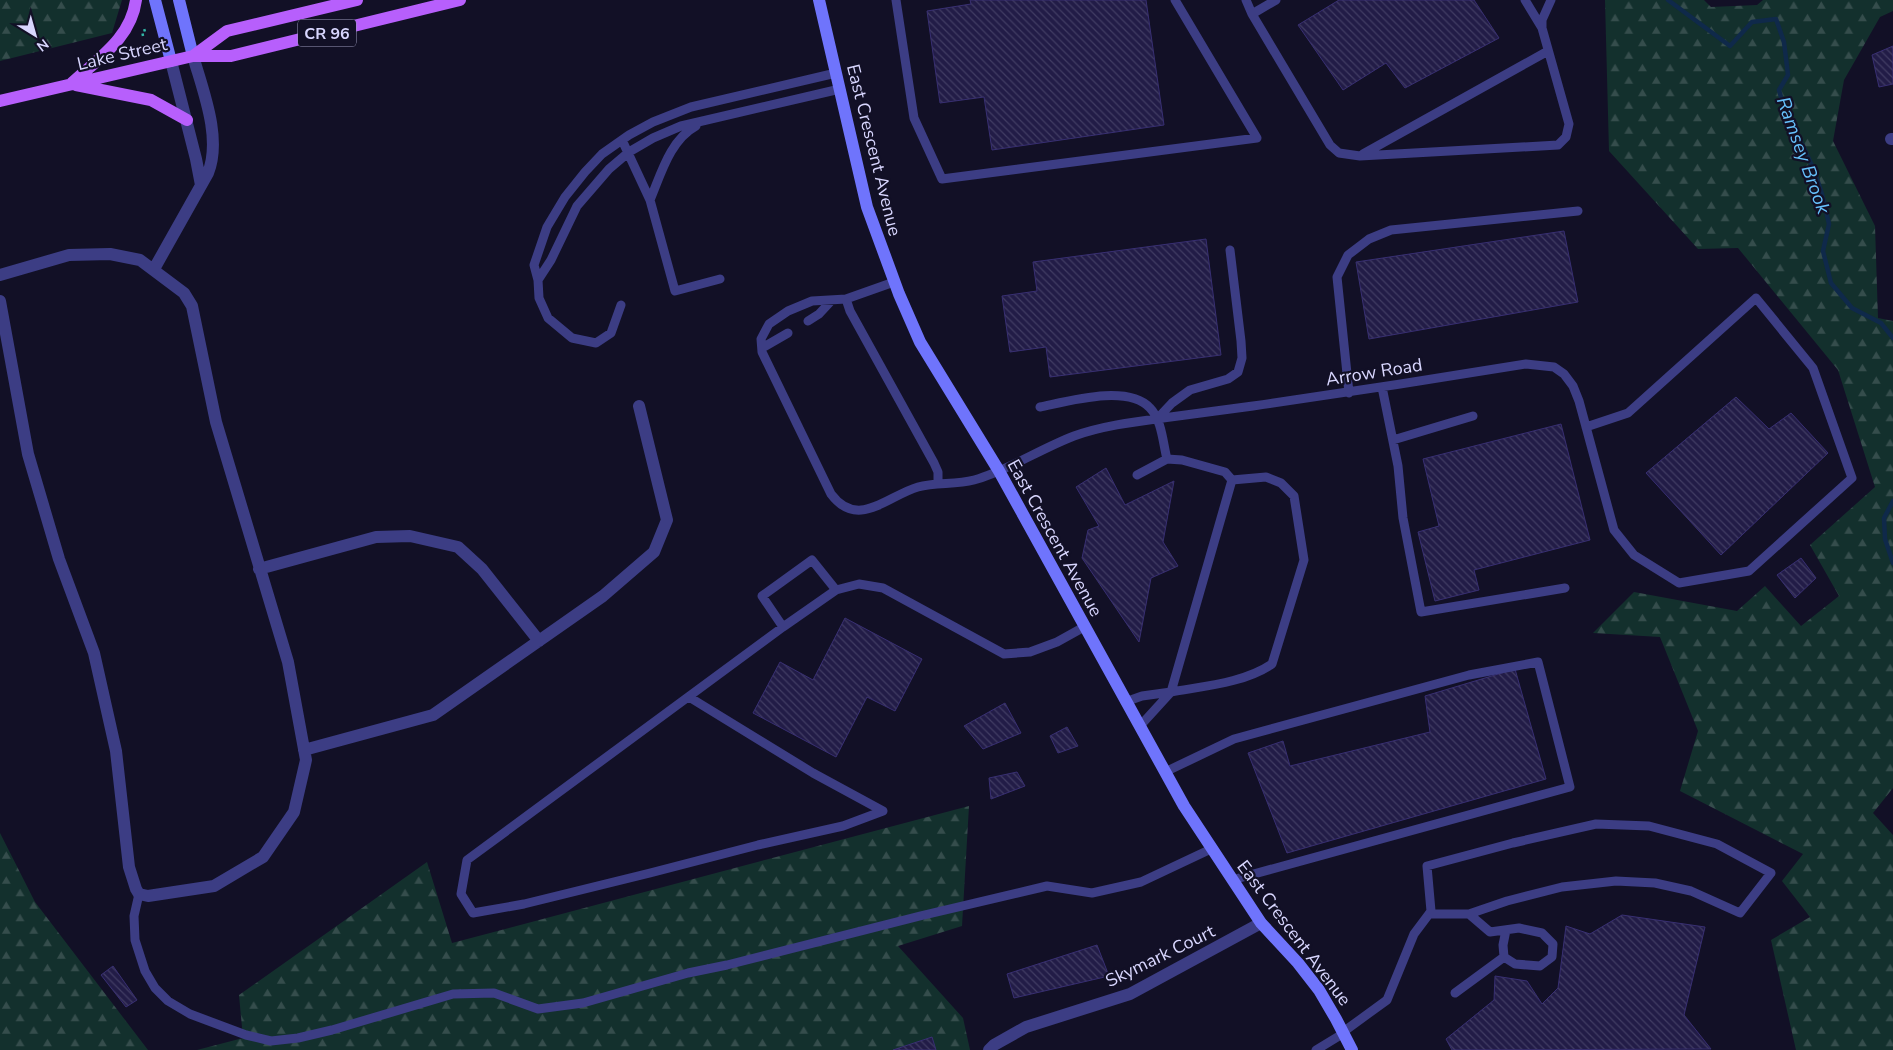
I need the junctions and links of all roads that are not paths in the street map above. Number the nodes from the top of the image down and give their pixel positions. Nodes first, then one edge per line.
1 (136, 0) edge
2 (155, 0) edge
3 (180, 0) edge
4 (357, 0) edge
5 (460, 0) edge
6 (896, 0) edge
7 (1175, 0) edge
8 (1246, 0) edge
9 (1276, 0) edge
10 (1525, 0) edge
11 (1551, 0) edge
12 (819, 1) edge
13 (1252, 14) junction
14 (1542, 28) junction
15 (1548, 51) junction
16 (194, 56) junction
17 (171, 61) junction
18 (836, 73) junction
19 (71, 84) junction
20 (840, 89) junction
21 (0, 101) edge
22 (186, 120) junction
23 (703, 122) junction
24 (622, 140) junction
25 (629, 152) junction
26 (1360, 156) junction
27 (201, 185) junction
28 (650, 200) junction
29 (1578, 211) dead end
30 (1230, 250) dead end
31 (154, 269) junction
32 (0, 275) edge
33 (720, 279) dead end
34 (538, 280) junction
35 (894, 282) junction
36 (832, 300) junction
37 (846, 300) junction
38 (0, 301) edge
39 (621, 305) dead end
40 (808, 321) dead end
41 (788, 333) dead end
42 (762, 348) junction
43 (1382, 387) junction
44 (1348, 393) junction
45 (639, 406) dead end
46 (1040, 407) dead end
47 (1473, 416) dead end
48 (1157, 419) junction
49 (1586, 427) junction
50 (1393, 440) junction
51 (1167, 459) junction
52 (999, 471) junction
53 (1137, 475) dead end
54 (1232, 480) junction
55 (938, 484) junction
56 (259, 569) junction
57 (1565, 588) dead end
58 (836, 590) junction
59 (783, 627) junction
60 (1084, 627) junction
61 (539, 642) junction
62 (1171, 692) junction
63 (690, 697) junction
64 (1125, 702) junction
65 (1140, 726) junction
66 (304, 750) junction
67 (1165, 772) junction
68 (1211, 849) junction
69 (1232, 880) junction
70 (139, 894) junction
71 (1429, 914) junction
72 (1468, 914) junction
73 (1261, 923) junction
74 (1506, 930) junction
75 (1504, 956) junction
76 (1455, 993) dead end
77 (1343, 1033) junction
78 (989, 1050) edge
79 (1316, 1050) edge
80 (1352, 1050) edge

1 - 19 main road
2 - 17 street
3 - 16 street
4 - 16 main road, Lake Street / CR 96
5 - 16 main road, Lake Street / CR 96
6 - 7 lane
8 - 13 lane
9 - 13 lane
10 - 14 lane
11 - 14 lane
12 - 18 street, East Crescent Avenue
13 - 26 lane
14 - 15 lane
15 - 26 lane
15 - 26 lane
16 - 17 main road, Lake Street / CR 96
16 - 27 street
17 - 19 main road, Lake Street / CR 96
17 - 22 street
18 - 20 street, East Crescent Avenue
18 - 24 lane
19 - 21 main road, Lake Street / CR 96
19 - 22 main road
20 - 23 lane
20 - 35 street, East Crescent Avenue
22 - 27 street
23 - 25 lane
23 - 28 lane
24 - 25 lane
24 - 34 lane
25 - 28 lane
25 - 34 lane
27 - 31 street
28 - 33 lane
29 - 44 lane
30 - 48 lane
31 - 32 street
31 - 56 street
34 - 39 lane
35 - 37 lane
35 - 52 street, East Crescent Avenue
36 - 37 lane
36 - 40 lane
36 - 42 lane
37 - 55 lane
38 - 70 street
41 - 42 lane
42 - 55 lane, Arrow Road
43 - 44 lane, Arrow Road
43 - 49 lane, Arrow Road
43 - 50 lane
44 - 48 lane, Arrow Road
45 - 61 street
46 - 48 lane
47 - 50 lane
48 - 51 lane
48 - 52 lane, Arrow Road
49 - 49 lane, Arrow Road
50 - 57 lane
51 - 53 lane
51 - 54 lane
52 - 55 lane, Arrow Road
52 - 60 street, East Crescent Avenue
54 - 62 lane
54 - 62 lane
56 - 61 street
56 - 66 street
58 - 59 lane
58 - 59 lane
58 - 60 lane
59 - 63 lane
60 - 64 street, East Crescent Avenue
61 - 66 street
62 - 64 lane
62 - 65 lane
63 - 63 lane
64 - 65 street, East Crescent Avenue
65 - 67 street, East Crescent Avenue
66 - 70 street
67 - 68 street, East Crescent Avenue
67 - 69 lane
68 - 69 street, East Crescent Avenue
68 - 70 lane
69 - 73 street, East Crescent Avenue
71 - 72 lane
71 - 72 lane
71 - 77 lane
72 - 74 lane
73 - 77 street, East Crescent Avenue
73 - 78 street, Skymark Court
74 - 75 lane
74 - 75 lane
75 - 76 lane
77 - 79 lane
77 - 80 street, East Crescent Avenue

